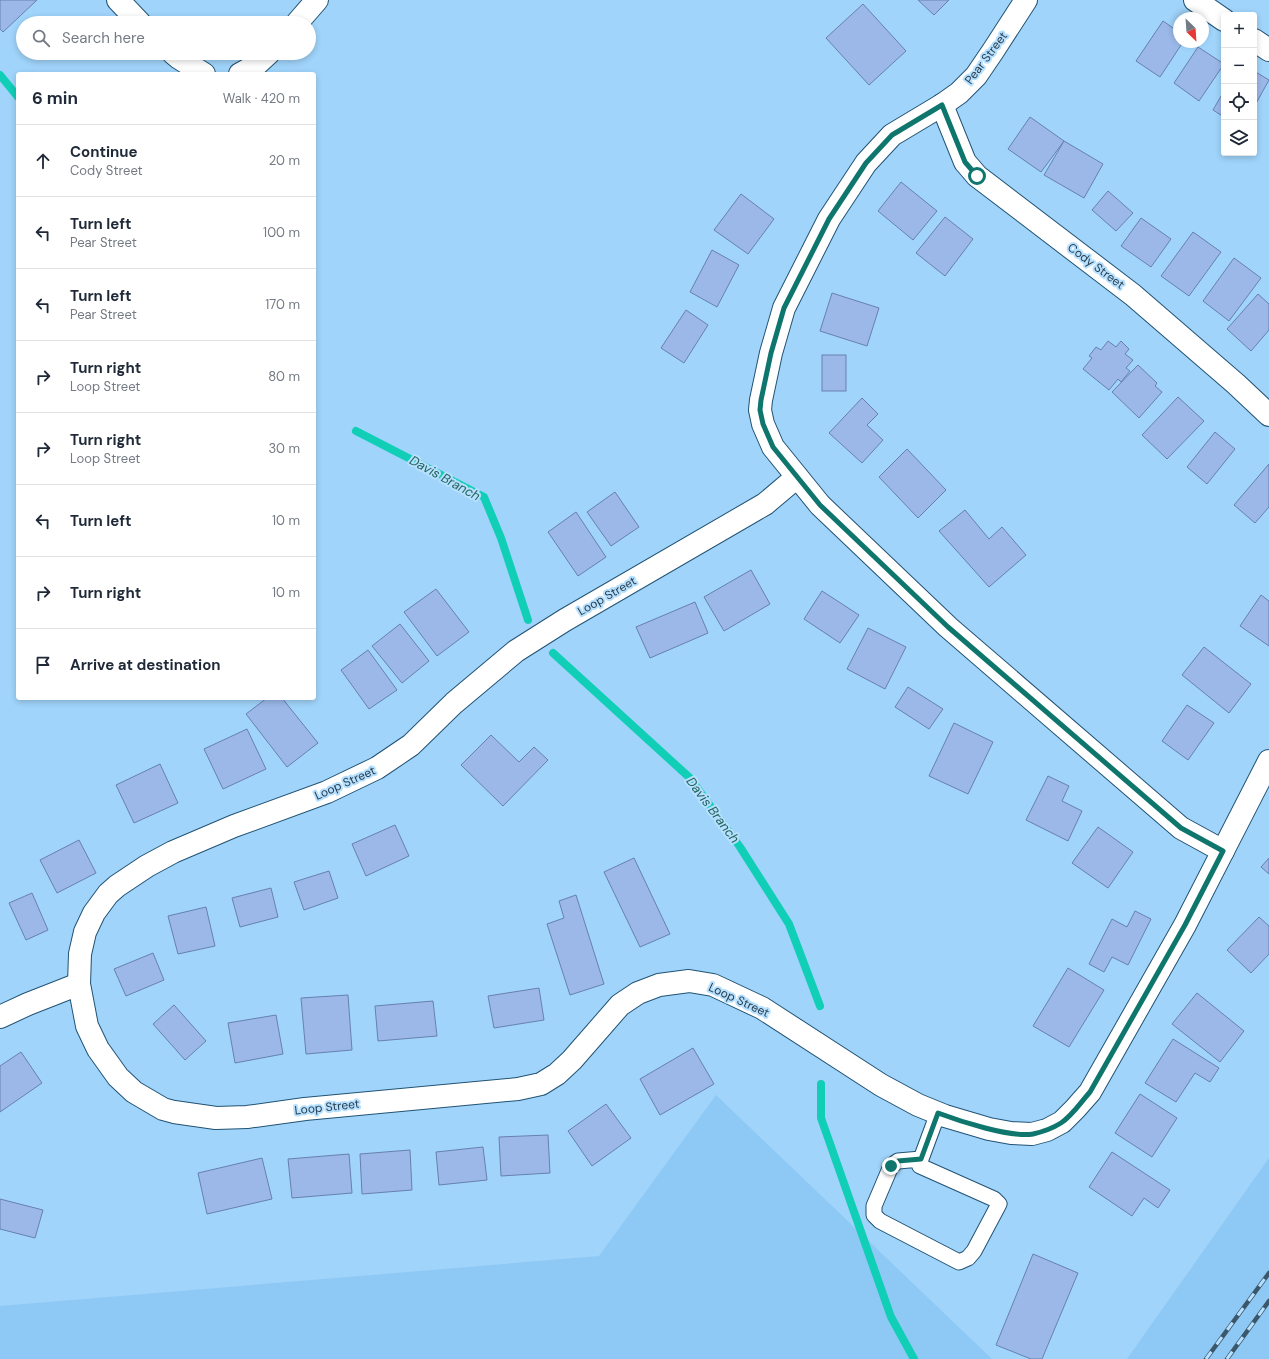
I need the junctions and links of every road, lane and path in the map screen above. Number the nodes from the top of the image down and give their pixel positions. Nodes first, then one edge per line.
1 (118, 0) edge
2 (317, 0) edge
3 (1026, 0) edge
4 (1195, 0) edge
5 (133, 16) edge
6 (303, 16) edge
7 (1221, 18) edge
8 (1257, 42) edge
9 (1269, 50) edge
10 (182, 60) edge
11 (261, 60) edge
12 (201, 72) edge
13 (244, 72) edge
14 (942, 105) junction
15 (1269, 415) edge
16 (797, 477) junction
17 (1269, 761) edge
18 (1223, 851) junction
19 (79, 984) junction
20 (0, 1017) edge
21 (938, 1113) junction
22 (921, 1159) junction

1 - 5 street
2 - 6 street
3 - 14 street, Pear Street
4 - 7 street
8 - 9 street
10 - 12 street
11 - 13 street
14 - 15 street, Cody Street
14 - 16 street, Pear Street
16 - 18 street, Pear Street
16 - 19 street, Loop Street
17 - 18 street, Loop Street
18 - 21 street, Loop Street
19 - 20 street
19 - 21 street, Loop Street
21 - 22 lane
22 - 22 lane

